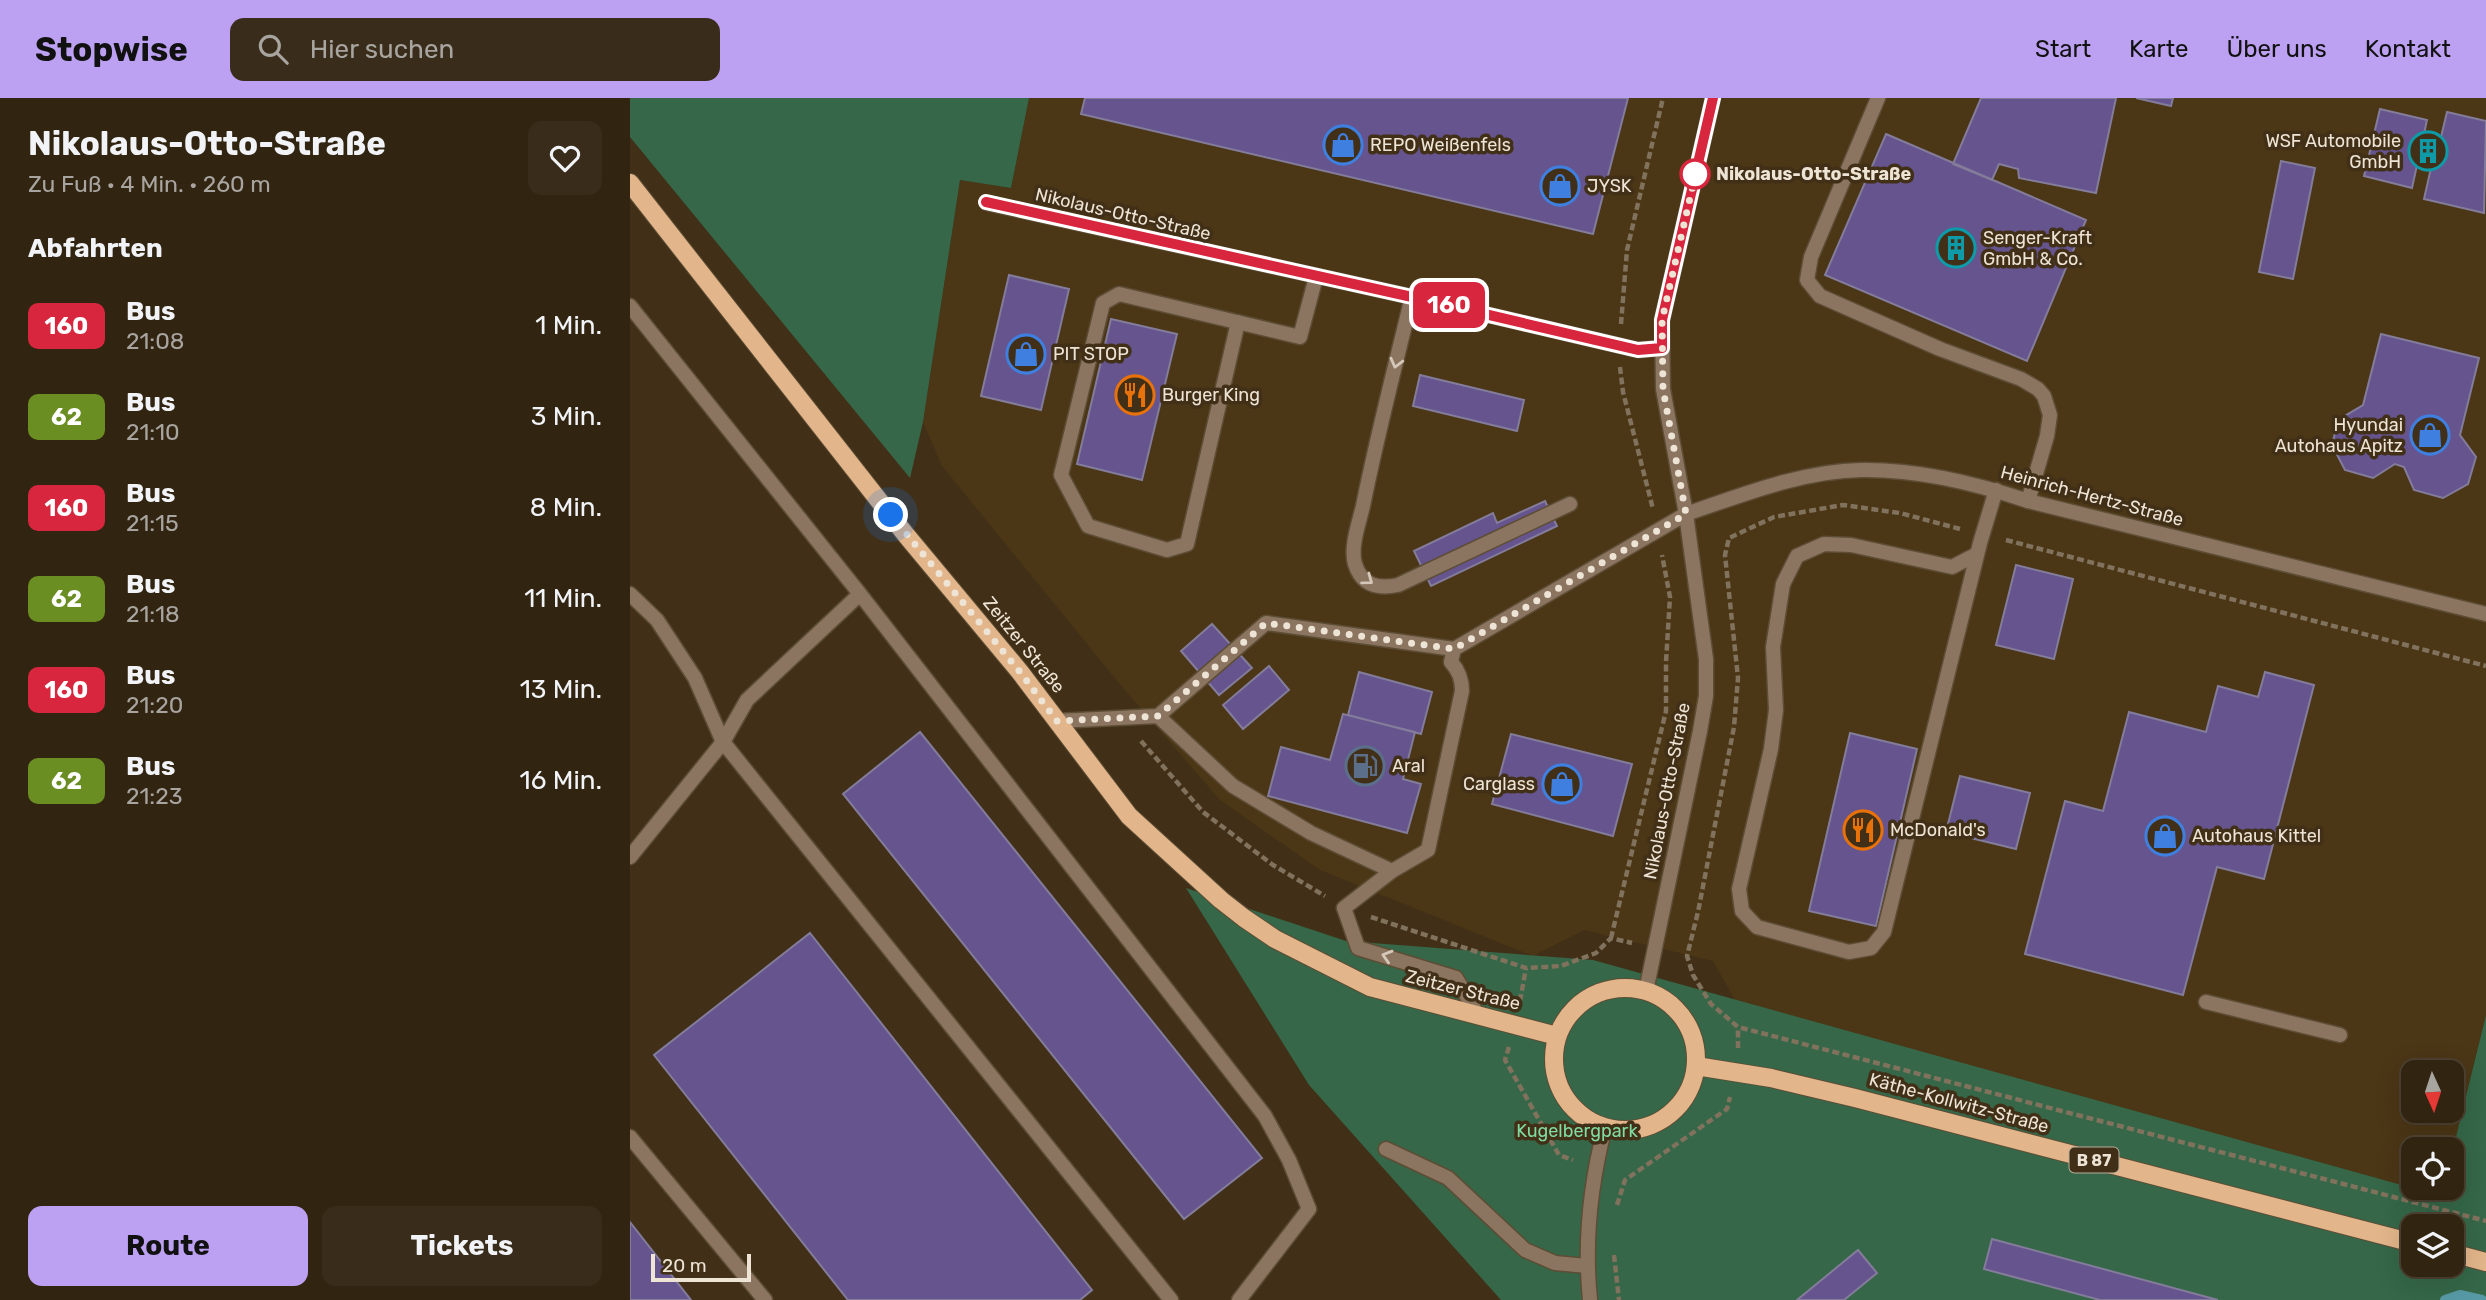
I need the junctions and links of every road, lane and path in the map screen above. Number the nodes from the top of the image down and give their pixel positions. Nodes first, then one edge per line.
1 (1713, 98) edge
2 (1878, 98) edge
3 (630, 183) edge
4 (986, 202) dead end
5 (1316, 277) junction
6 (1412, 297) junction
7 (630, 306) edge
8 (1238, 322) junction
9 (1662, 348) junction
10 (1996, 490) junction
11 (2028, 501) junction
12 (1570, 504) dead end
13 (1686, 514) junction
14 (1978, 555) junction
15 (630, 594) edge
16 (860, 594) junction
17 (2486, 614) edge
18 (1454, 649) junction
19 (1158, 716) junction
20 (1121, 718) junction
21 (1057, 721) junction
22 (723, 742) junction
23 (630, 857) edge
24 (1392, 870) junction
25 (1344, 908) junction
26 (1654, 948) junction
27 (1526, 968) junction
28 (1646, 991) junction
29 (2206, 1002) dead end
30 (1479, 1017) junction
31 (1516, 1026) junction
32 (1738, 1027) junction
33 (2340, 1035) dead end
34 (1557, 1036) junction
35 (1696, 1066) junction
36 (1738, 1072) junction
37 (1605, 1128) junction
38 (630, 1137) edge
39 (1386, 1149) dead end
40 (1596, 1168) junction
41 (1625, 1180) junction
42 (1616, 1209) dead end
43 (2486, 1221) edge
44 (2401, 1240) edge
45 (1614, 1253) dead end
46 (2464, 1256) edge
47 (2486, 1262) edge
48 (1587, 1266) junction
49 (765, 1300) edge
50 (1171, 1300) edge
51 (1239, 1300) edge
52 (1590, 1300) edge
53 (1619, 1300) edge

1 - 9 street, Nikolaus-Otto-Straße
2 - 11 street
3 - 21 main road, Zeitzer Straße
4 - 5 street, Nikolaus-Otto-Straße
5 - 6 street, Nikolaus-Otto-Straße
5 - 8 street
6 - 9 street, Nikolaus-Otto-Straße
6 -> 12 street
7 - 16 street
8 - 8 street
9 - 13 street, Nikolaus-Otto-Straße
10 - 11 street, Heinrich-Hertz-Straße
10 - 13 street, Heinrich-Hertz-Straße
10 - 14 street
11 - 17 street, Heinrich-Hertz-Straße
13 - 18 street, Heinrich-Hertz-Straße
13 - 26 street, Nikolaus-Otto-Straße
14 - 14 street
15 - 22 street
16 - 22 street
16 - 51 street
18 - 19 street
18 - 24 street
19 - 20 street
19 - 24 street
20 - 21 street
20 - 25 path
21 - 30 main road, Zeitzer Straße
22 - 23 street
22 - 50 street
24 - 25 street
25 - 27 path
30 -> 25 street
26 - 27 path
26 - 28 street, Nikolaus-Otto-Straße
26 - 32 path
27 - 31 path
28 - 34 main road
28 - 35 main road
29 - 33 street
30 - 31 main road, Zeitzer Straße
31 - 34 main road, Zeitzer Straße
31 - 40 path
32 - 36 path
32 - 43 path
34 - 37 main road
35 - 36 main road, Käthe-Kollwitz-Straße / B 87
35 - 37 main road
36 - 41 path
36 - 44 main road, Käthe-Kollwitz-Straße / B 87
37 - 40 street
38 - 49 street
39 - 48 street
40 - 41 path
40 - 48 street
41 - 42 path
45 - 53 path
46 - 47 main road
48 - 52 street

